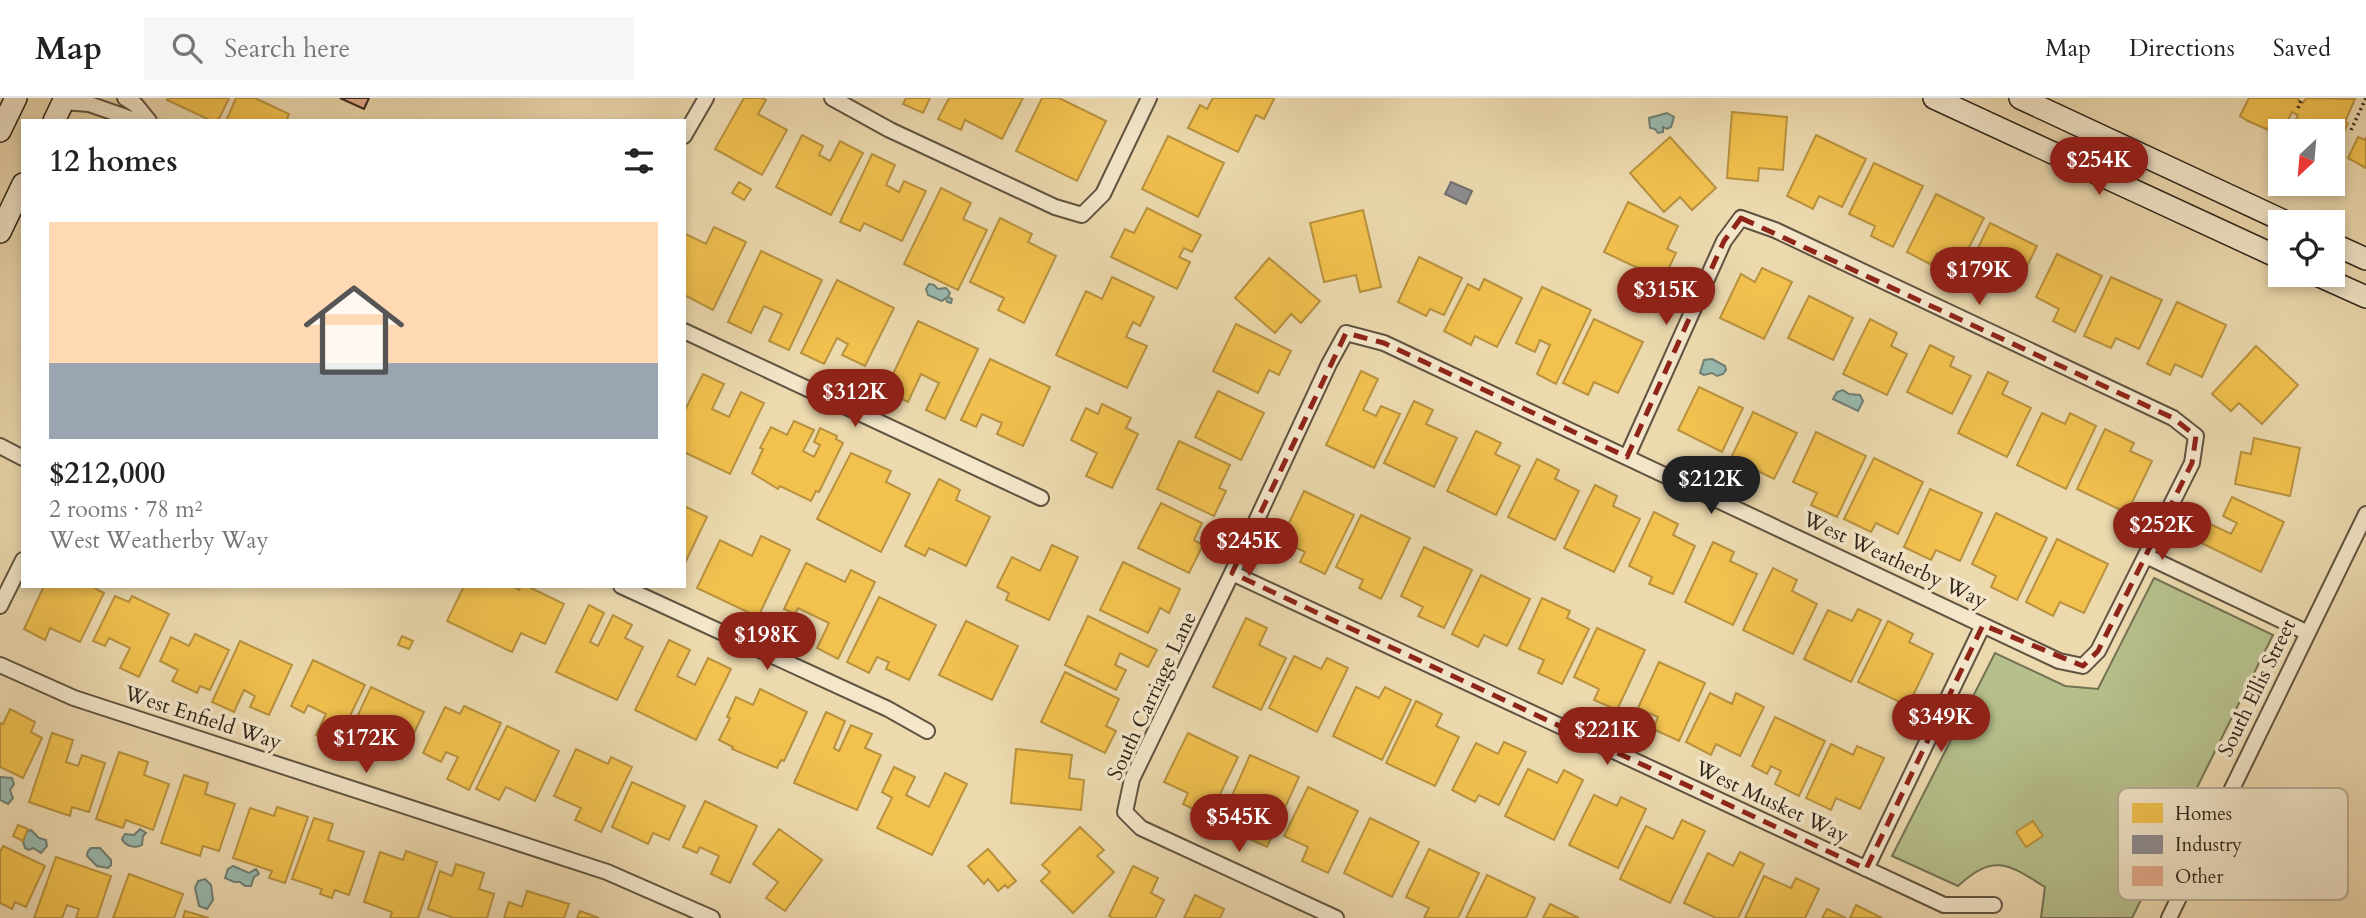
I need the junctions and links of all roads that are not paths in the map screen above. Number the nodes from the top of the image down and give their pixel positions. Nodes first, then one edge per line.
1 (16, 98) edge
2 (125, 98) edge
3 (706, 98) edge
4 (832, 98) edge
5 (1149, 98) edge
6 (1934, 98) edge
7 (2020, 98) edge
8 (60, 107) edge
9 (132, 119) edge
10 (146, 119) edge
11 (0, 131) edge
12 (686, 133) edge
13 (21, 188) edge
14 (2268, 214) edge
15 (0, 232) edge
16 (2345, 249) edge
17 (2268, 252) edge
18 (2366, 259) edge
19 (2344, 287) edge
20 (2366, 297) edge
21 (686, 332) edge
22 (1346, 333) joint
23 (0, 446) edge
24 (21, 457) edge
25 (1627, 457) junction
26 (1041, 498) dead end
27 (2366, 514) edge
28 (2146, 556) junction
29 (21, 564) edge
30 (1232, 573) junction
31 (625, 588) edge
32 (0, 606) edge
33 (1983, 625) junction
34 (2308, 632) junction
35 (0, 665) edge
36 (927, 731) dead end
37 (2232, 788) edge
38 (1866, 869) junction
39 (2178, 900) edge
40 (1994, 905) dead end
41 (712, 918) edge
42 (1336, 918) edge
43 (2169, 918) edge

1 - 11 main road
2 - 10 street
3 - 12 street
4 - 5 street
6 - 17 main road
7 - 14 main road
8 - 9 street
13 - 15 main road
16 - 18 main road
19 - 20 main road
21 - 26 street
22 - 25 street, West Weatherby Way
22 - 30 street, South Carriage Lane
23 - 24 street
25 - 28 street
25 - 33 street, West Weatherby Way
27 - 34 street, South Ellis Street
28 - 33 street, West Weatherby Way
28 - 34 street
29 - 32 street
30 - 38 street, West Musket Way
30 - 42 street, South Carriage Lane
31 - 36 street
33 - 38 street
34 - 37 street, South Ellis Street
35 - 41 street, West Enfield Way
38 - 40 street, West Musket Way
39 - 43 street, South Ellis Street

